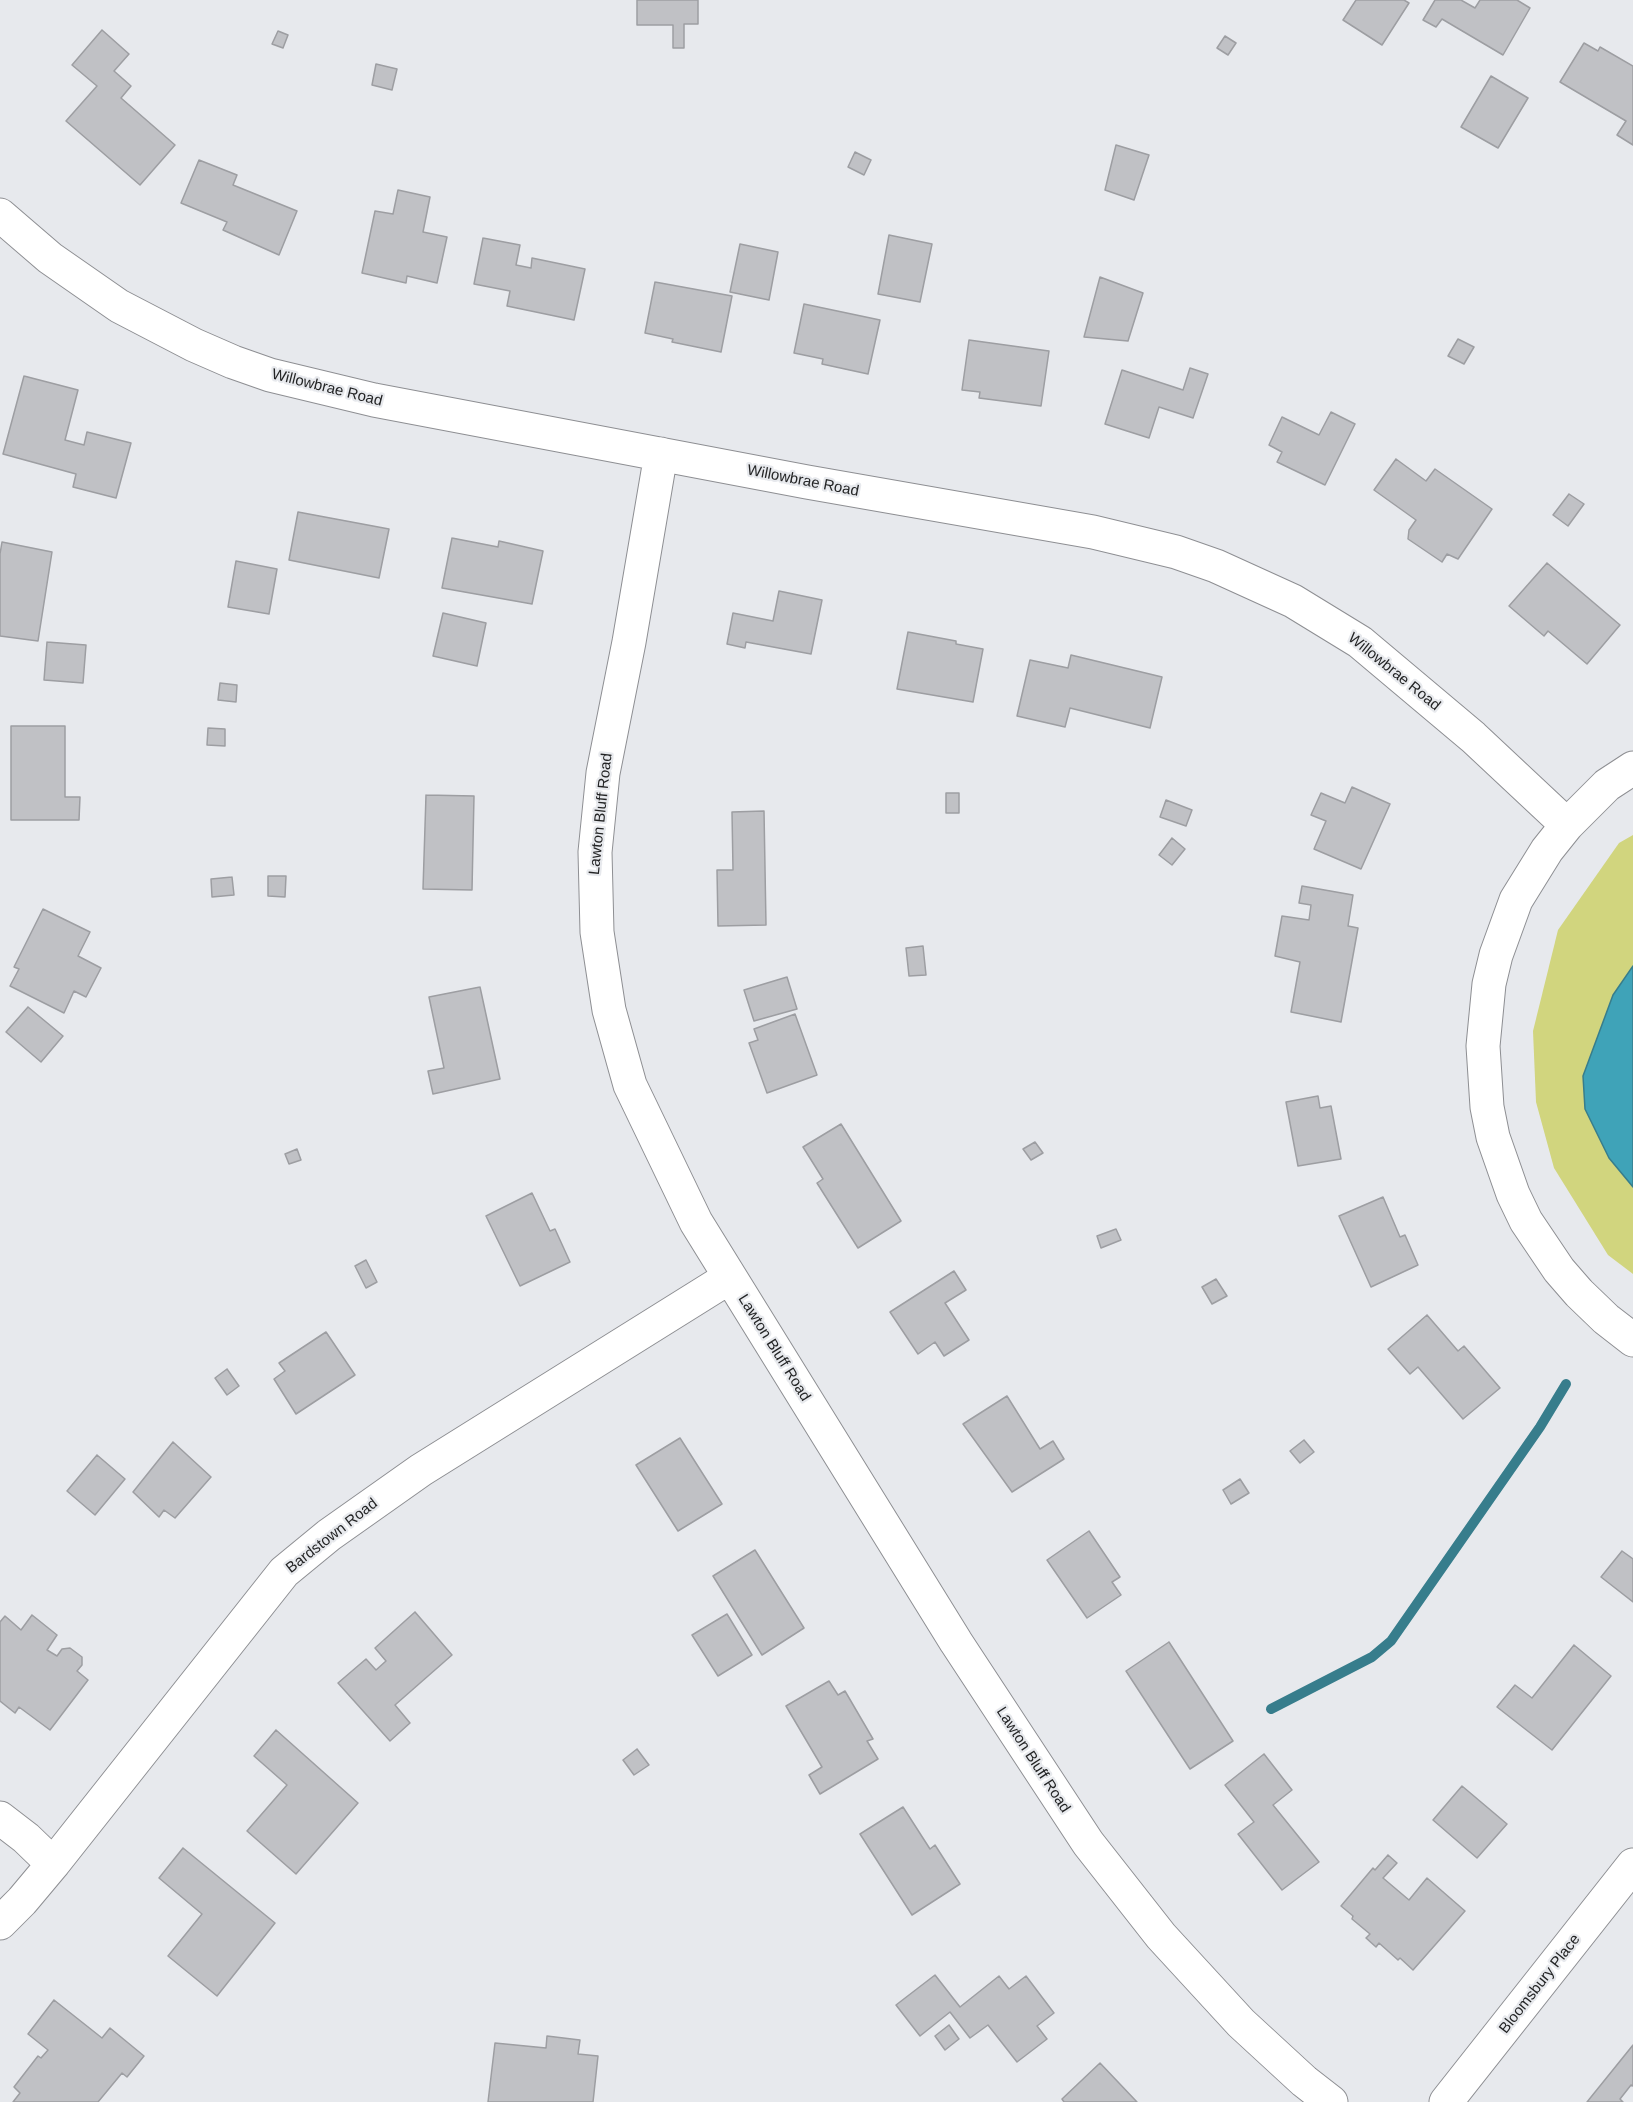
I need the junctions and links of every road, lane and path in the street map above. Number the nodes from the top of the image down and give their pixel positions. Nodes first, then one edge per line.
1 (0, 216) edge
2 (661, 454) junction
3 (1633, 768) edge
4 (1567, 825) junction
5 (730, 1277) junction
6 (1633, 1340) edge
7 (0, 1818) edge
8 (53, 1864) junction
9 (1633, 1865) edge
10 (0, 1923) edge
11 (1331, 2102) edge
12 (1446, 2102) edge

1 - 2 street, Willowbrae Road
2 - 4 street, Willowbrae Road
2 - 5 street, Lawton Bluff Road
3 - 4 street
4 - 6 street
5 - 8 street, Bardstown Road
5 - 11 street, Lawton Bluff Road
7 - 8 street
8 - 10 street, Bardstown Road
9 - 12 street, Bloomsbury Place

